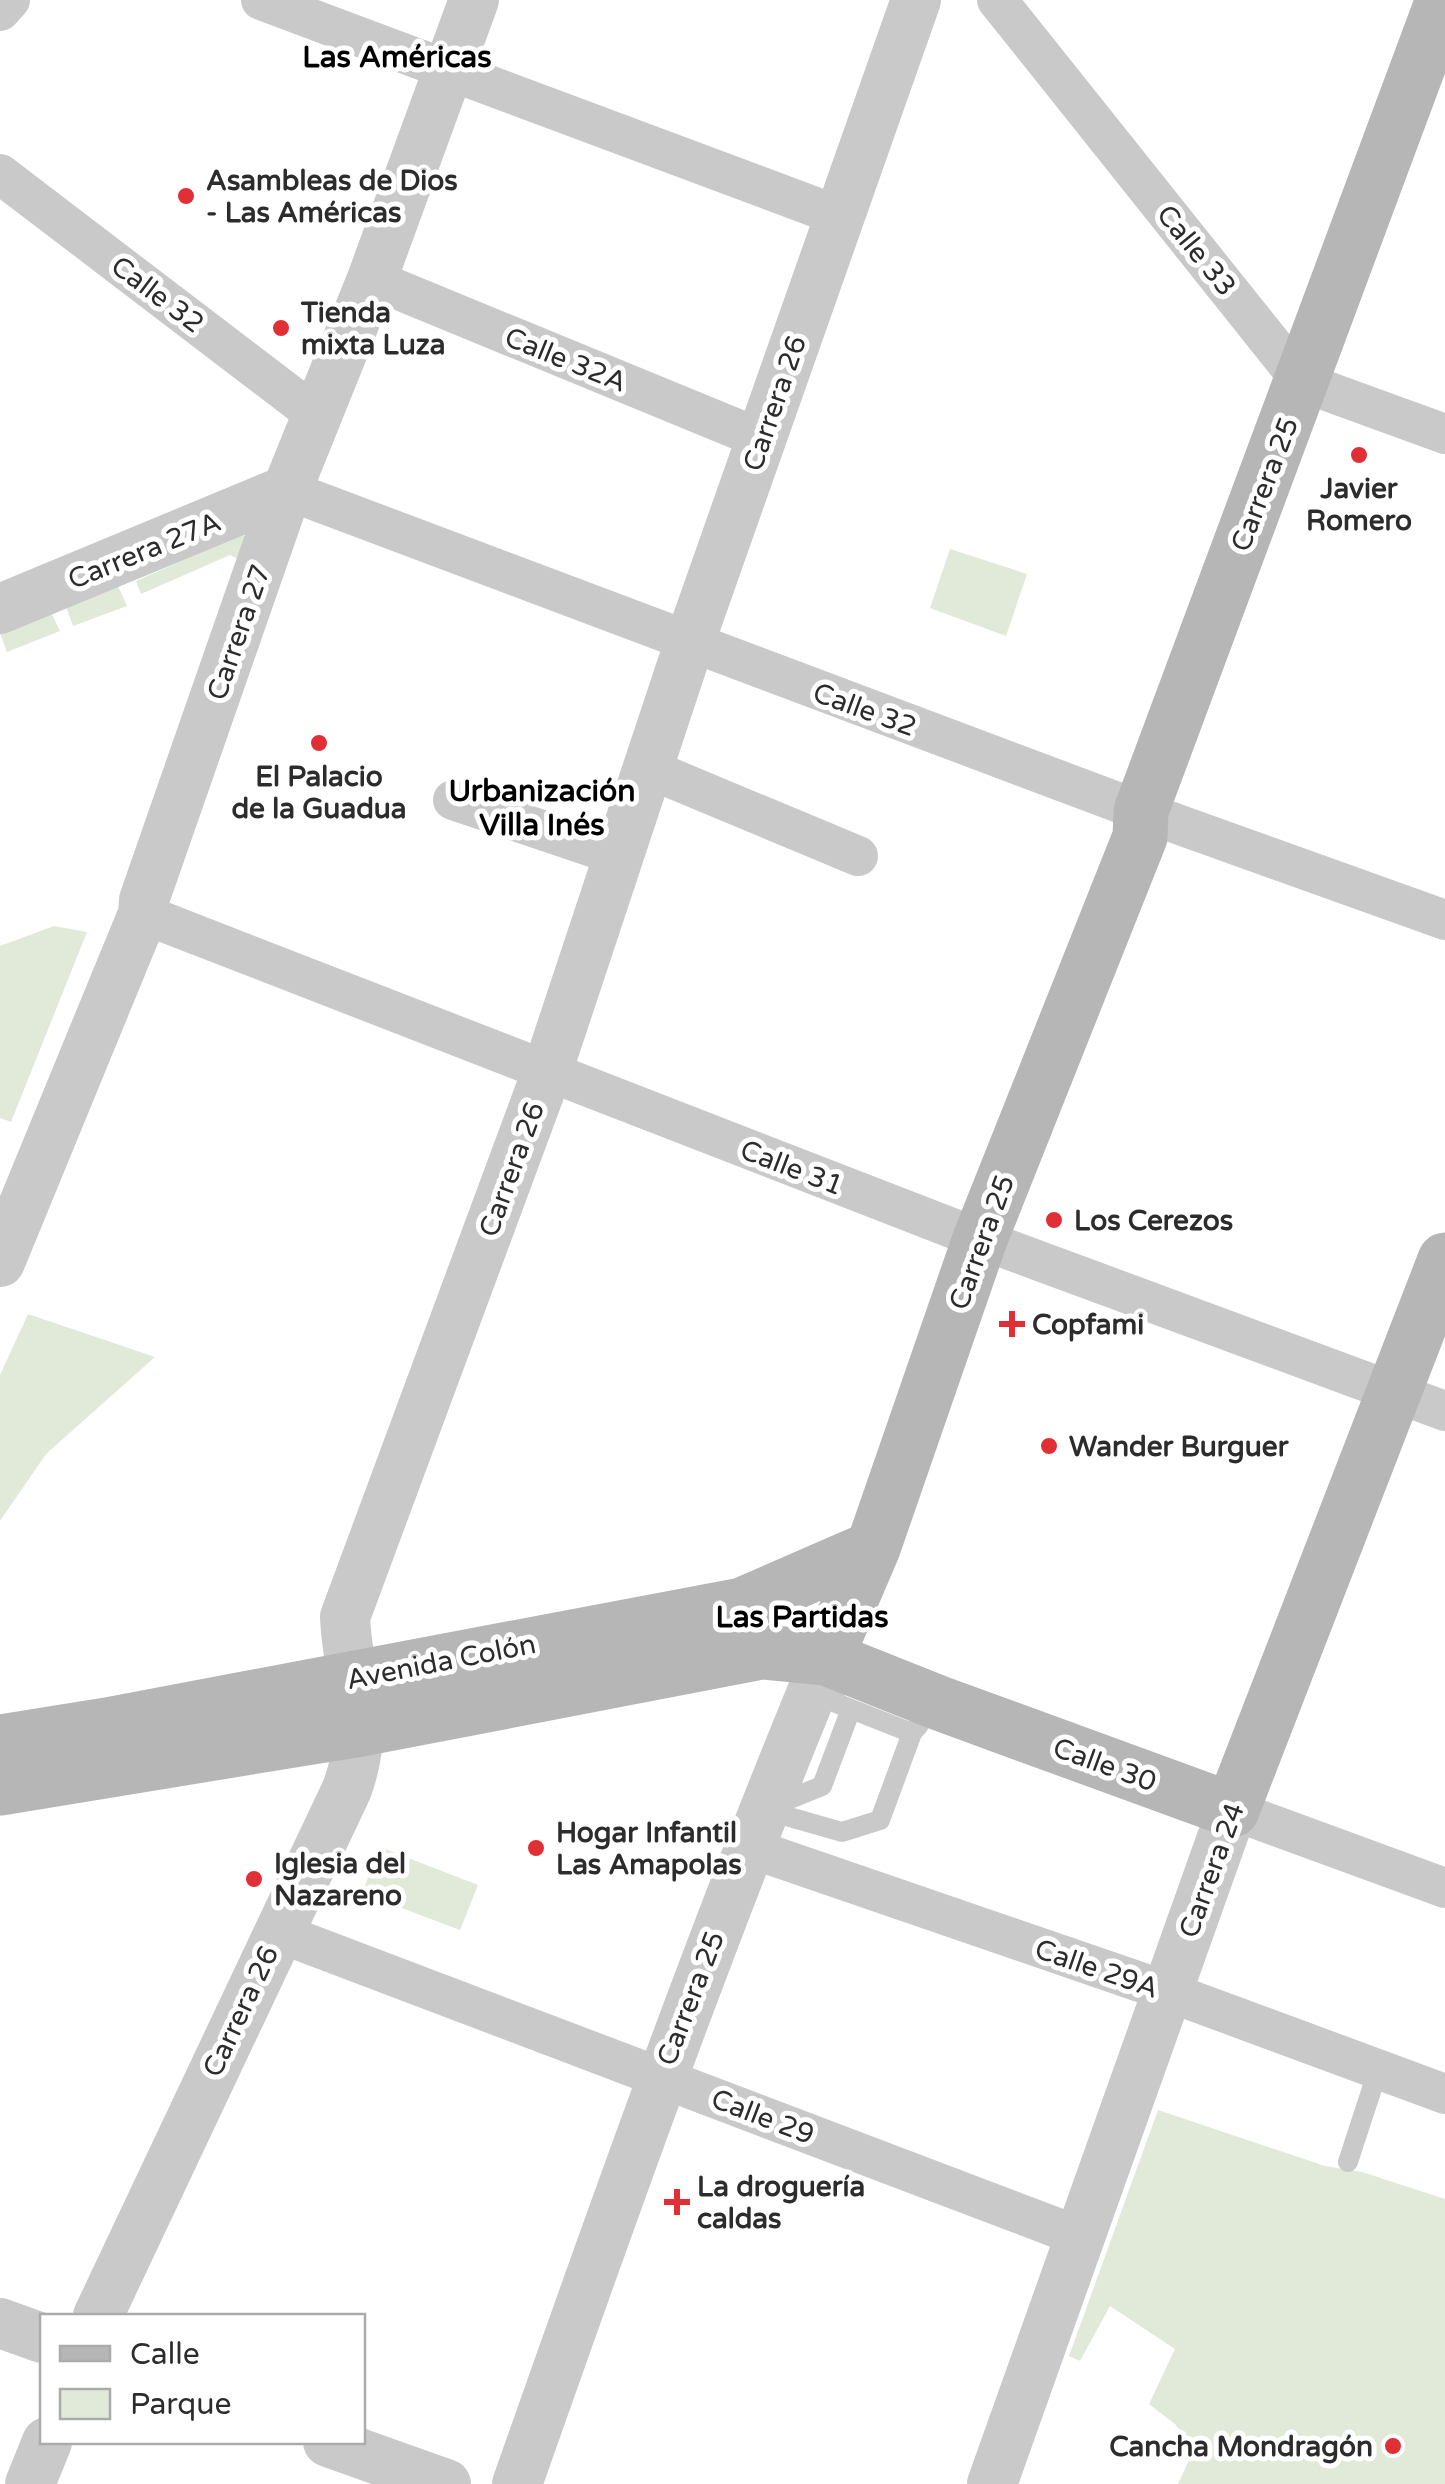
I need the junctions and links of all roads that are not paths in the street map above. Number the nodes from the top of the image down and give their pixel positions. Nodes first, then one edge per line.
1 (10, 0) edge
2 (261, 0) edge
3 (474, 0) edge
4 (916, 0) edge
5 (998, 0) edge
6 (1443, 0) edge
7 (0, 10) edge
8 (447, 71) junction
9 (0, 174) edge
10 (839, 216) junction
11 (372, 279) junction
12 (1302, 382) junction
13 (316, 415) junction
14 (1445, 434) edge
15 (761, 439) junction
16 (287, 490) junction
17 (0, 609) edge
18 (689, 644) junction
19 (647, 768) junction
20 (453, 800) dead end
21 (1141, 812) junction
22 (619, 856) junction
23 (858, 856) dead end
24 (143, 914) junction
25 (1445, 920) edge
26 (547, 1072) junction
27 (980, 1239) junction
28 (1445, 1260) edge
29 (0, 1262) edge
30 (1395, 1393) junction
31 (1445, 1411) edge
32 (873, 1548) junction
33 (762, 1652) joint
34 (826, 1658) junction
35 (357, 1703) junction
36 (851, 1709) junction
37 (925, 1718) junction
38 (0, 1742) edge
39 (0, 1788) edge
40 (1232, 1810) junction
41 (755, 1829) junction
42 (1445, 1888) edge
43 (277, 1932) junction
44 (1166, 1991) junction
45 (1378, 2070) junction
46 (660, 2077) junction
47 (1445, 2094) edge
48 (1348, 2162) dead end
49 (1080, 2237) junction
50 (99, 2314) edge
51 (0, 2323) edge
52 (40, 2337) edge
53 (46, 2444) edge
54 (334, 2444) edge
55 (30, 2484) edge
56 (446, 2484) edge
57 (517, 2484) edge
58 (992, 2484) edge

1 - 7 street
2 - 8 street
3 - 8 street, Carrera 27
4 - 10 street, Carrera 26
5 - 12 street, Calle 33
6 - 12 main road, Carrera 25
8 - 10 street
8 - 11 street, Carrera 27
9 - 13 street, Calle 32
10 - 15 street, Carrera 26
11 - 13 street, Carrera 27
11 - 15 street, Calle 32A
12 - 14 street
12 - 21 main road, Carrera 25
13 - 16 street, Carrera 27
15 - 18 street, Carrera 26
16 - 17 street, Carrera 27A
16 - 18 street, Calle 32
16 - 24 street, Carrera 27
18 - 19 street, Carrera 26
18 - 21 street, Calle 32
19 - 22 street, Carrera 26
19 - 23 street
20 - 22 street
21 - 25 street, Calle 32
21 - 27 main road, Carrera 25
22 - 26 street, Carrera 26
24 - 26 street, Calle 31
24 - 29 street, Carrera 27
26 - 27 street, Calle 31
26 - 35 street, Carrera 26
27 - 30 street, Calle 31
27 - 32 main road, Carrera 25
28 - 30 main road, Carrera 24
30 - 31 street, Calle 31
30 - 40 main road, Carrera 24
32 - 34 main road, Carrera 25
32 - 35 main road, Avenida Colón
33 - 34 main road, Calle 30
33 - 35 main road, Avenida Colón
34 - 36 lane
34 - 37 main road, Calle 30
34 - 41 street, Carrera 25
35 - 38 main road, Avenida Colón
35 - 39 main road, Avenida Colón
35 - 43 street, Carrera 26
36 - 37 lane
36 - 41 lane
37 - 40 main road, Calle 30
37 - 41 lane
40 - 42 street, Calle 30
40 - 44 street, Carrera 24
41 - 44 street, Calle 29A
41 - 46 street, Carrera 25
43 - 46 street, Calle 29
43 - 50 street, Carrera 26
44 - 45 street, Calle 29A
44 - 49 street, Carrera 24
45 - 47 street, Calle 29A
45 - 48 lane
46 - 49 street, Calle 29
46 - 57 street, Carrera 25
49 - 58 street, Carrera 24
51 - 52 street
53 - 55 street
54 - 56 street

